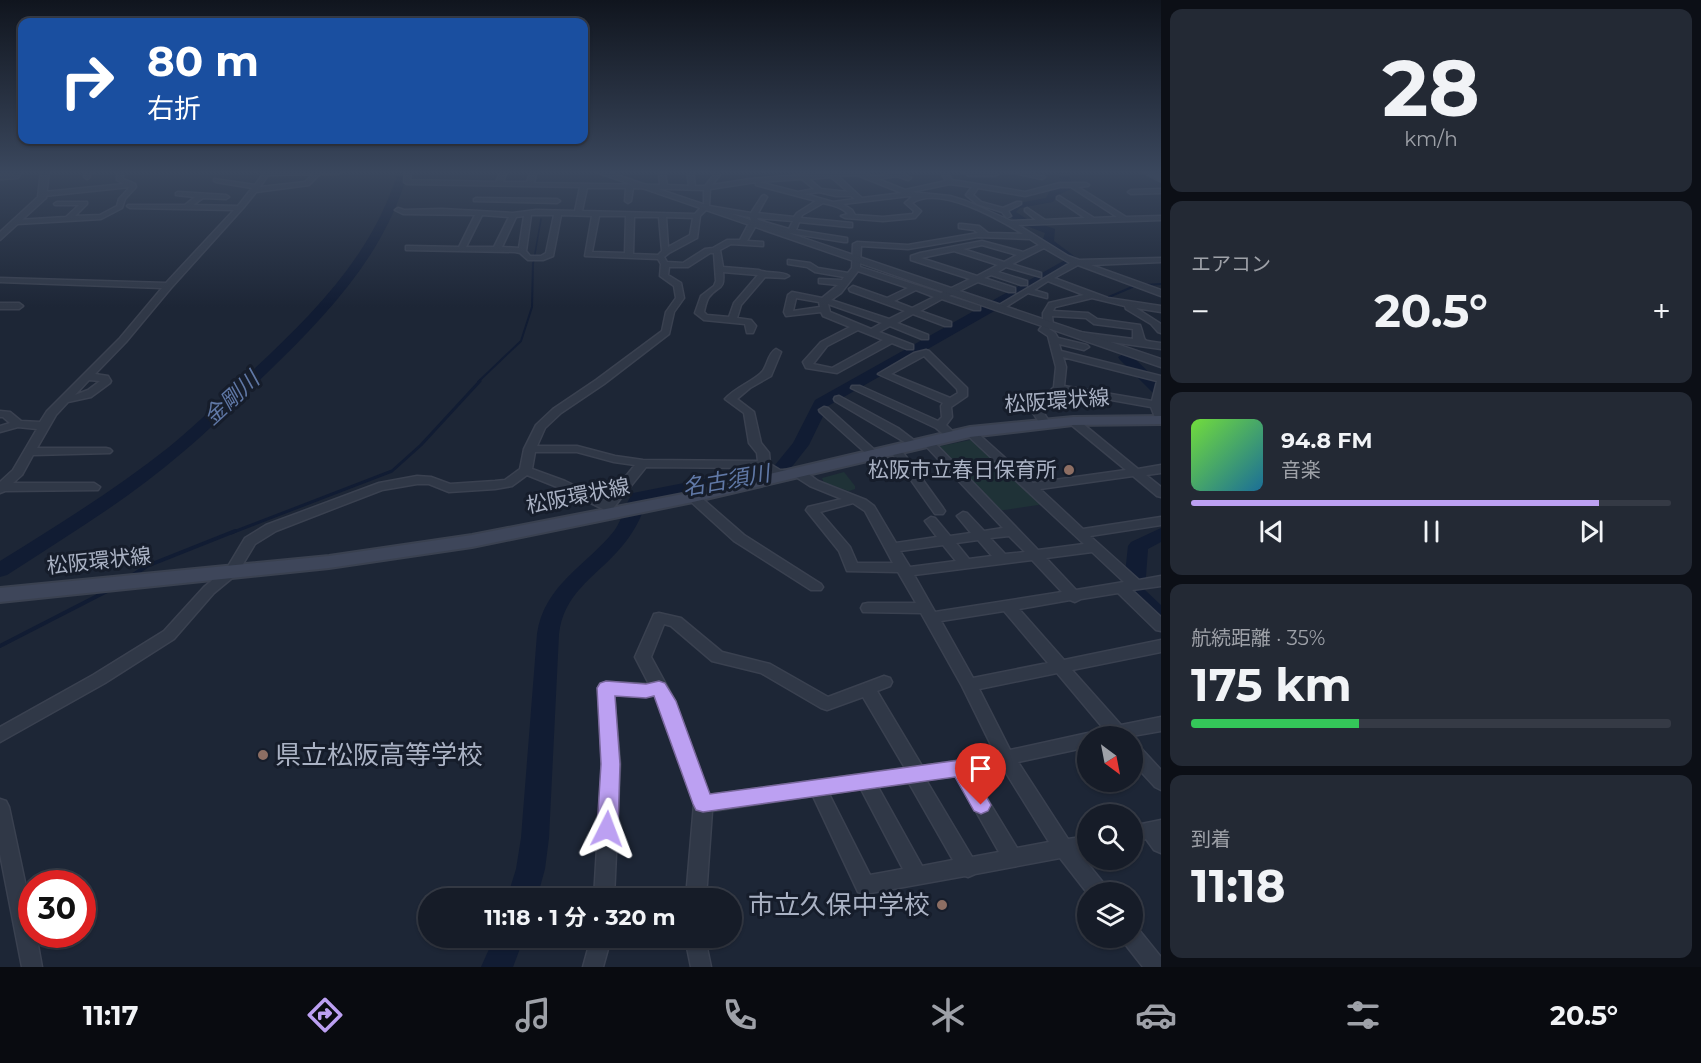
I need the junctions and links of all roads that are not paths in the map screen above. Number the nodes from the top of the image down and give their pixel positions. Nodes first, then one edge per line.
1 (22, 216) edge
2 (71, 216) edge
3 (100, 216) edge
4 (232, 216) edge
5 (478, 216) edge
6 (512, 216) edge
7 (528, 216) edge
8 (557, 216) edge
9 (596, 216) edge
10 (630, 216) edge
11 (662, 216) edge
12 (697, 216) edge
13 (729, 216) edge
14 (753, 216) edge
15 (770, 216) edge
16 (840, 216) edge
17 (850, 216) edge
18 (914, 216) edge
19 (994, 216) edge
20 (1008, 216) edge
21 (1035, 216) edge
22 (1086, 216) edge
23 (1119, 216) edge
24 (797, 218) junction
25 (1161, 218) edge
26 (1124, 219) junction
27 (67, 220) junction
28 (851, 220) junction
29 (1092, 220) junction
30 (1042, 221) junction
31 (16, 222) junction
32 (1008, 223) junction
33 (962, 226) dead end
34 (751, 227) dead end
35 (766, 229) junction
36 (792, 232) junction
37 (1, 235) edge
38 (985, 235) junction
39 (1032, 237) junction
40 (844, 240) junction
41 (743, 242) junction
42 (934, 243) junction
43 (856, 244) junction
44 (1044, 245) junction
45 (409, 248) dead end
46 (462, 248) junction
47 (497, 249) junction
48 (954, 249) junction
49 (715, 250) junction
50 (522, 251) junction
51 (975, 255) junction
52 (1024, 255) junction
53 (629, 256) junction
54 (663, 257) junction
55 (965, 260) dead end
56 (1161, 260) edge
57 (791, 262) dead end
58 (1078, 262) junction
59 (956, 264) dead end
60 (1005, 265) junction
61 (855, 268) junction
62 (721, 269) junction
63 (946, 269) junction
64 (991, 272) junction
65 (761, 274) junction
66 (785, 276) dead end
67 (1043, 277) junction
68 (892, 279) junction
69 (976, 279) junction
70 (0, 280) edge
71 (822, 281) dead end
72 (843, 283) junction
73 (882, 284) dead end
74 (168, 286) junction
75 (1025, 286) junction
76 (916, 287) junction
77 (872, 288) dead end
78 (1012, 290) dead end
79 (858, 291) junction
80 (1161, 293) edge
81 (946, 294) junction
82 (1090, 295) junction
83 (1044, 296) dead end
84 (886, 302) junction
85 (824, 304) junction
86 (842, 304) junction
87 (1124, 304) junction
88 (19, 306) dead end
89 (990, 307) junction
90 (2, 308) edge
91 (1161, 309) edge
92 (912, 311) junction
93 (756, 313) dead end
94 (1048, 319) junction
95 (732, 320) junction
96 (889, 323) junction
97 (948, 324) dead end
98 (856, 327) junction
99 (1137, 327) junction
100 (1161, 331) edge
101 (871, 332) junction
102 (925, 337) dead end
103 (891, 340) junction
104 (1054, 340) junction
105 (1081, 341) junction
106 (1141, 342) junction
107 (1161, 346) edge
108 (910, 347) dead end
109 (776, 352) dead end
110 (1057, 353) junction
111 (1161, 363) edge
112 (86, 377) junction
113 (1161, 381) edge
114 (856, 388) dead end
115 (1059, 388) junction
116 (64, 399) junction
117 (839, 399) dead end
118 (950, 402) junction
119 (824, 410) dead end
120 (0, 414) edge
121 (1159, 415) edge
122 (1072, 421) junction
123 (1046, 423) junction
124 (18, 424) junction
125 (44, 426) junction
126 (0, 429) edge
127 (946, 431) junction
128 (969, 432) junction
129 (920, 442) junction
130 (530, 449) junction
131 (895, 449) junction
132 (106, 451) dead end
133 (29, 452) junction
134 (873, 454) junction
135 (643, 463) junction
136 (764, 465) junction
137 (1161, 469) edge
138 (526, 471) junction
139 (1136, 472) junction
140 (799, 473) junction
141 (94, 487) dead end
142 (1031, 487) junction
143 (2, 488) edge
144 (1161, 493) edge
145 (693, 497) junction
146 (859, 499) junction
147 (612, 511) junction
148 (963, 516) dead end
149 (1161, 521) edge
150 (1014, 531) junction
151 (1081, 533) junction
152 (980, 536) junction
153 (946, 541) junction
154 (1095, 547) junction
155 (892, 548) junction
156 (1036, 555) junction
157 (1002, 559) junction
158 (966, 564) junction
159 (904, 570) junction
160 (232, 571) junction
161 (1161, 581) edge
162 (1136, 585) junction
163 (816, 587) dead end
164 (1120, 587) junction
165 (0, 595) edge
166 (1076, 597) junction
167 (1010, 607) junction
168 (868, 608) dead end
169 (927, 613) junction
170 (1161, 626) edge
171 (1161, 646) edge
172 (1060, 665) junction
173 (884, 682) dead end
174 (969, 685) junction
175 (659, 688) junction
176 (867, 689) junction
177 (1161, 724) edge
178 (1106, 726) edge
179 (1143, 728) edge
180 (0, 735) edge
181 (1077, 742) edge
182 (1006, 758) junction
183 (1143, 762) edge
184 (960, 768) junction
185 (914, 775) junction
186 (865, 781) junction
187 (1161, 782) edge
188 (817, 787) junction
189 (703, 804) junction
190 (0, 807) edge
191 (1077, 846) edge
192 (1064, 849) junction
193 (1013, 859) junction
194 (968, 868) junction
195 (917, 876) junction
196 (1090, 882) edge
197 (604, 888) edge
198 (697, 888) edge
199 (598, 948) edge
200 (697, 948) edge
201 (1141, 948) edge
202 (32, 967) edge
203 (593, 967) edge
204 (701, 967) edge
205 (1156, 967) edge

1 - 31 street
2 - 27 street
3 - 27 street
4 - 74 street
5 - 46 street
6 - 47 street
7 - 50 street
8 - 50 street
9 - 53 street
10 - 53 street
11 - 54 street
12 - 54 street
13 - 35 street
14 - 36 street
15 - 24 street
16 - 28 street
17 - 28 street
18 - 28 street
19 - 32 street
20 - 32 street
21 - 30 street
22 - 29 street
23 - 26 street
24 - 28 street
24 - 36 street
25 - 26 street
26 - 29 street
27 - 31 street
28 - 40 street
29 - 30 street
30 - 32 street
31 - 37 street
32 - 39 street
33 - 38 street
34 - 41 street
35 - 41 street
35 - 61 street
36 - 40 street
38 - 39 street
38 - 42 street
39 - 44 street
40 - 43 street
41 - 49 street
42 - 43 street
42 - 48 street
43 - 61 street
44 - 52 street
44 - 58 street
45 - 46 street
46 - 47 street
47 - 50 street
48 - 51 street
48 - 52 street
48 - 63 street
49 - 54 street
49 - 62 street
51 - 55 street
51 - 60 street
52 - 60 street
53 - 54 street
54 - 130 street
56 - 58 street
57 - 61 street
58 - 67 street
58 - 80 street
59 - 63 street
60 - 64 street
60 - 67 street
61 - 68 street
61 - 72 street
61 - 81 street
62 - 65 street
62 - 95 street
63 - 69 street
64 - 69 street
64 - 75 street
65 - 66 street
65 - 95 street
67 - 75 street
67 - 82 street
68 - 73 street
68 - 76 street
69 - 78 street
69 - 81 street
70 - 74 street
71 - 72 street
72 - 85 street
74 - 112 street
75 - 83 street
75 - 89 street
76 - 81 street
76 - 84 street
77 - 79 street
79 - 84 street
79 - 86 street
81 - 89 street
81 - 92 street
82 - 87 street
82 - 94 street
84 - 92 street
85 - 86 street
85 - 98 street
86 - 96 street
87 - 91 street
87 - 100 street
88 - 90 street
89 - 94 street
92 - 96 street
92 - 97 street
93 - 95 street
94 - 99 street
94 - 104 street
94 - 105 street
96 - 101 street
96 - 102 street
98 - 101 street
98 - 103 street
99 - 100 street
99 - 106 street
101 - 103 street
103 - 108 street
104 - 105 street
104 - 110 street
105 - 106 street
105 - 111 street
106 - 107 street
109 - 136 street
110 - 113 street
110 - 115 street
112 - 116 street
112 - 116 street
113 - 121 street
114 - 127 street
115 - 121 street
115 - 123 street
116 - 125 street
117 - 129 street
118 - 118 street
118 - 127 street
119 - 134 street
120 - 124 street
121 - 122 main road, 松阪環状線
122 - 123 main road, 松阪環状線
122 - 139 street
123 - 128 main road, 松阪環状線
124 - 125 street
124 - 126 street
125 - 133 street
127 - 128 main road, 松阪環状線
127 - 129 main road, 松阪環状線
128 - 142 street
129 - 131 main road, 松阪環状線
129 - 150 street
130 - 135 street
130 - 138 street
131 - 134 main road, 松阪環状線
131 - 153 street
132 - 133 street
133 - 143 street
134 - 140 main road, 松阪環状線
135 - 136 street
135 - 147 street
136 - 140 street
137 - 139 street
138 - 147 street
138 - 160 street
139 - 142 street
139 - 144 street
140 - 145 main road, 松阪環状線
140 - 146 street
141 - 143 street
142 - 151 street
145 - 147 main road, 松阪環状線
145 - 163 street
146 - 155 street
146 - 159 street
147 - 160 main road, 松阪環状線
148 - 152 street
149 - 151 street
150 - 152 street
150 - 156 street
151 - 154 street
152 - 153 street
152 - 157 street
153 - 155 street
153 - 158 street
154 - 156 street
154 - 162 street
155 - 159 street
156 - 157 street
156 - 166 street
157 - 158 street
158 - 159 street
159 - 169 street
160 - 165 main road, 松阪環状線
160 - 180 street
161 - 162 street
162 - 164 street
164 - 166 street
164 - 170 street
166 - 167 street
167 - 169 street
167 - 172 street
168 - 169 street
169 - 174 street
171 - 172 street
172 - 174 street
172 - 178 street
173 - 176 street
174 - 182 street
175 - 176 street
175 - 189 street
175 - 197 street
176 - 185 street
177 - 179 street
181 - 182 street
182 - 184 street
182 - 192 street
183 - 187 street
184 - 185 street
184 - 193 street
185 - 186 street
185 - 194 street
186 - 188 street
186 - 195 street
188 - 189 street
188 - 195 street
189 - 198 street
190 - 202 street
191 - 192 street
192 - 193 street
192 - 196 street
193 - 194 street
194 - 195 street
199 - 203 street
200 - 204 street
201 - 205 street

